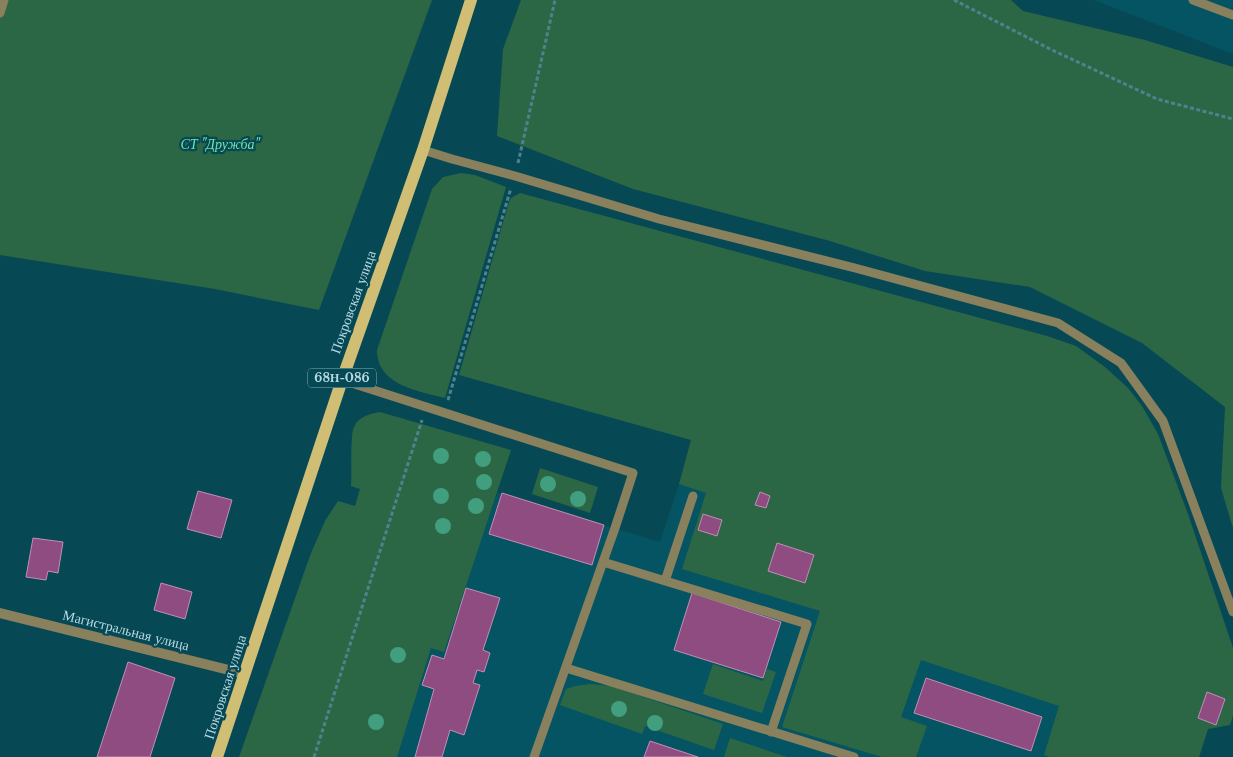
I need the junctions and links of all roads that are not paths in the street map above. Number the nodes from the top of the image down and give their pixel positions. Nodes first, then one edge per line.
1 (4, 0) edge
2 (471, 0) edge
3 (1193, 0) edge
4 (0, 13) edge
5 (1233, 15) edge
6 (423, 150) junction
7 (342, 380) junction
8 (692, 496) dead end
9 (603, 562) junction
10 (665, 581) junction
11 (1233, 612) edge
12 (0, 613) edge
13 (566, 668) junction
14 (245, 674) junction
15 (771, 732) junction
16 (849, 756) edge
17 (217, 757) edge
18 (534, 757) edge

1 - 4 lane
2 - 6 main road, Покровская улица / 68Н-086
3 - 5 lane
6 - 7 main road, Покровская улица / 68Н-086
6 - 11 lane
7 - 9 lane
7 - 14 main road, Покровская улица / 68Н-086
8 - 10 lane
9 - 10 lane
9 - 13 lane
10 - 15 lane
12 - 14 street, Магистральная улица
13 - 15 lane
13 - 18 lane
14 - 17 main road, Покровская улица / 68Н-086
15 - 16 lane

